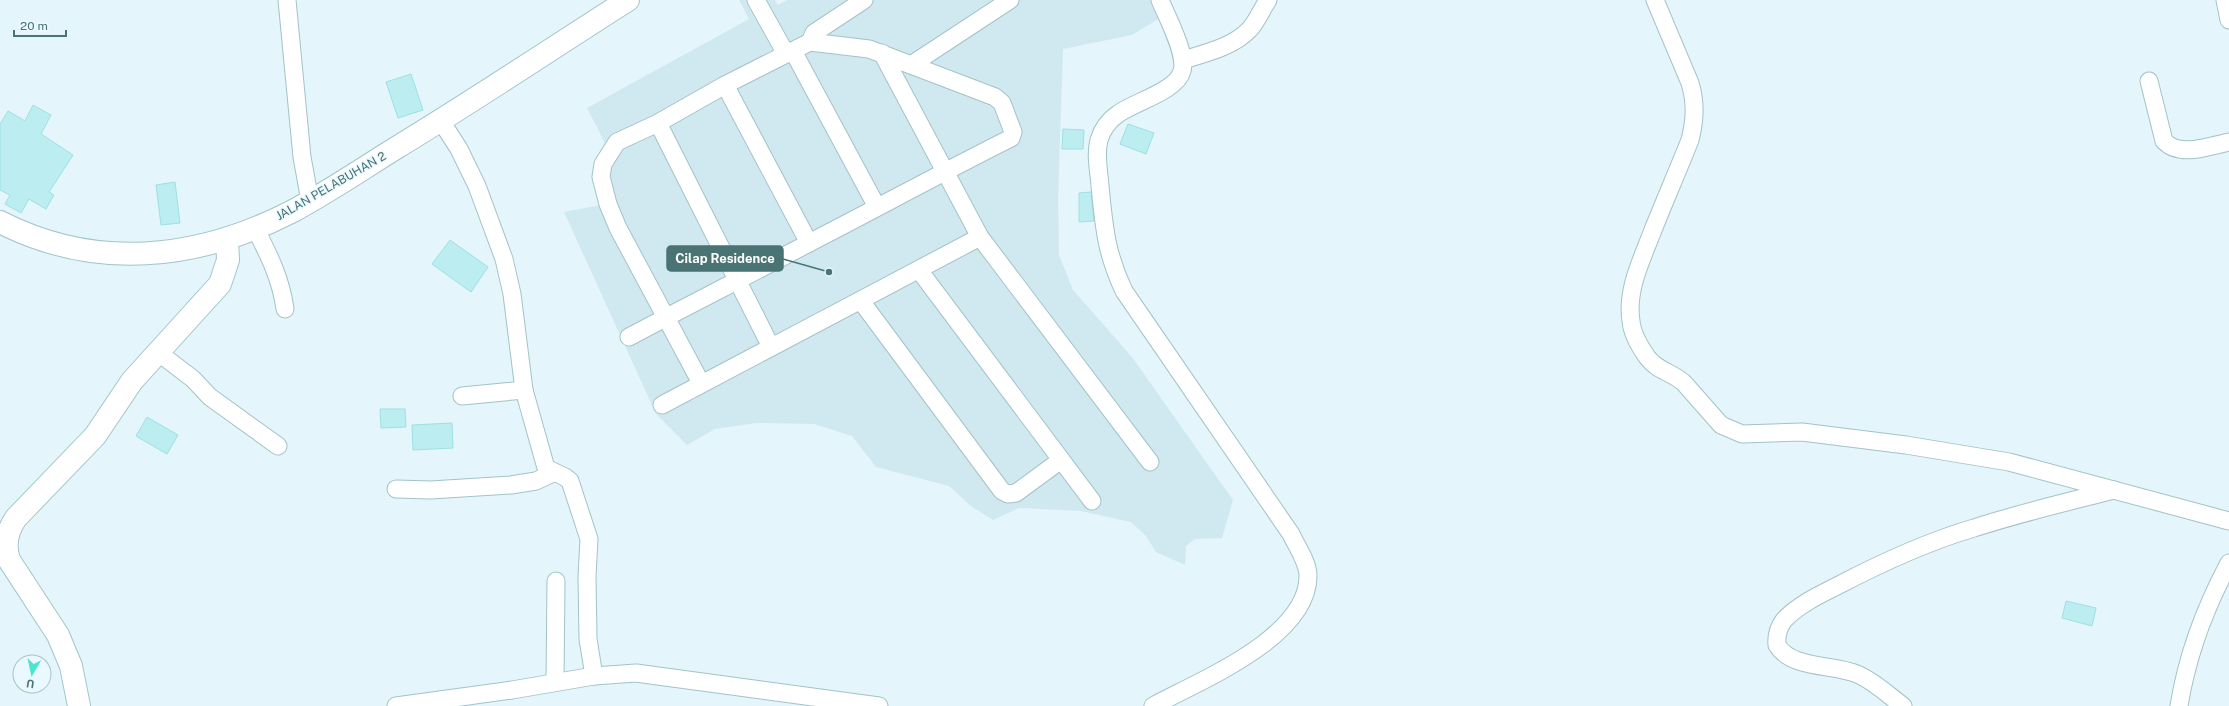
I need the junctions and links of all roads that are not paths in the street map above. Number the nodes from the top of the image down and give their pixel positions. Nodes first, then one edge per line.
1 (287, 0) edge
2 (756, 0) edge
3 (864, 0) edge
4 (1010, 0) edge
5 (1160, 0) edge
6 (1268, 0) edge
7 (1655, 0) edge
8 (2226, 0) edge
9 (624, 1) edge
10 (2229, 20) edge
11 (810, 42) junction
12 (790, 52) junction
13 (882, 53) junction
14 (1183, 60) junction
15 (911, 65) junction
16 (2149, 81) dead end
17 (726, 85) junction
18 (441, 121) junction
19 (658, 123) junction
20 (2229, 142) edge
21 (945, 171) junction
22 (310, 201) junction
23 (877, 207) junction
24 (0, 222) edge
25 (255, 228) junction
26 (980, 238) junction
27 (227, 239) junction
28 (809, 243) junction
29 (919, 270) junction
30 (736, 280) junction
31 (861, 301) junction
32 (285, 308) dead end
33 (665, 318) junction
34 (629, 337) dead end
35 (771, 347) junction
36 (159, 353) junction
37 (701, 383) junction
38 (524, 390) junction
39 (462, 396) dead end
40 (662, 405) dead end
41 (278, 446) dead end
42 (1061, 460) junction
43 (1150, 462) dead end
44 (553, 472) junction
45 (396, 489) dead end
46 (2114, 490) junction
47 (1092, 501) dead end
48 (2229, 521) edge
49 (2229, 563) edge
50 (556, 581) dead end
51 (594, 676) junction
52 (555, 682) junction
53 (79, 706) edge
54 (396, 706) edge
55 (879, 706) edge
56 (1153, 706) edge
57 (1903, 706) edge
58 (2179, 706) edge

1 - 22 street
2 - 12 street
3 - 11 street
4 - 15 street
5 - 14 street
6 - 14 street
7 - 46 street
8 - 10 street
9 - 18 main road, JALAN PELABUHAN 2
11 - 12 street
11 - 13 street
12 - 17 street
12 - 23 street
13 - 15 street
13 - 21 street
14 - 56 street
15 - 21 street
16 - 20 street
17 - 19 street
17 - 28 street
18 - 22 main road, JALAN PELABUHAN 2
18 - 38 street
19 - 30 street
19 - 33 street
21 - 23 street
21 - 26 street
22 - 25 main road, JALAN PELABUHAN 2
23 - 28 street
24 - 27 main road, JALAN PELABUHAN 2
25 - 27 main road, JALAN PELABUHAN 2
25 - 32 street
26 - 29 street
26 - 43 street
27 - 36 main road
28 - 30 street
29 - 31 street
29 - 42 street
30 - 33 street
30 - 35 street
31 - 35 street
31 - 42 street
33 - 34 street
33 - 37 street
35 - 37 street
36 - 41 street
36 - 53 main road
37 - 40 street
38 - 39 street
38 - 44 street
42 - 47 street
44 - 45 street
44 - 51 street
46 - 48 street
46 - 57 street
49 - 58 street
50 - 52 street
51 - 52 street
51 - 55 street
52 - 54 street

